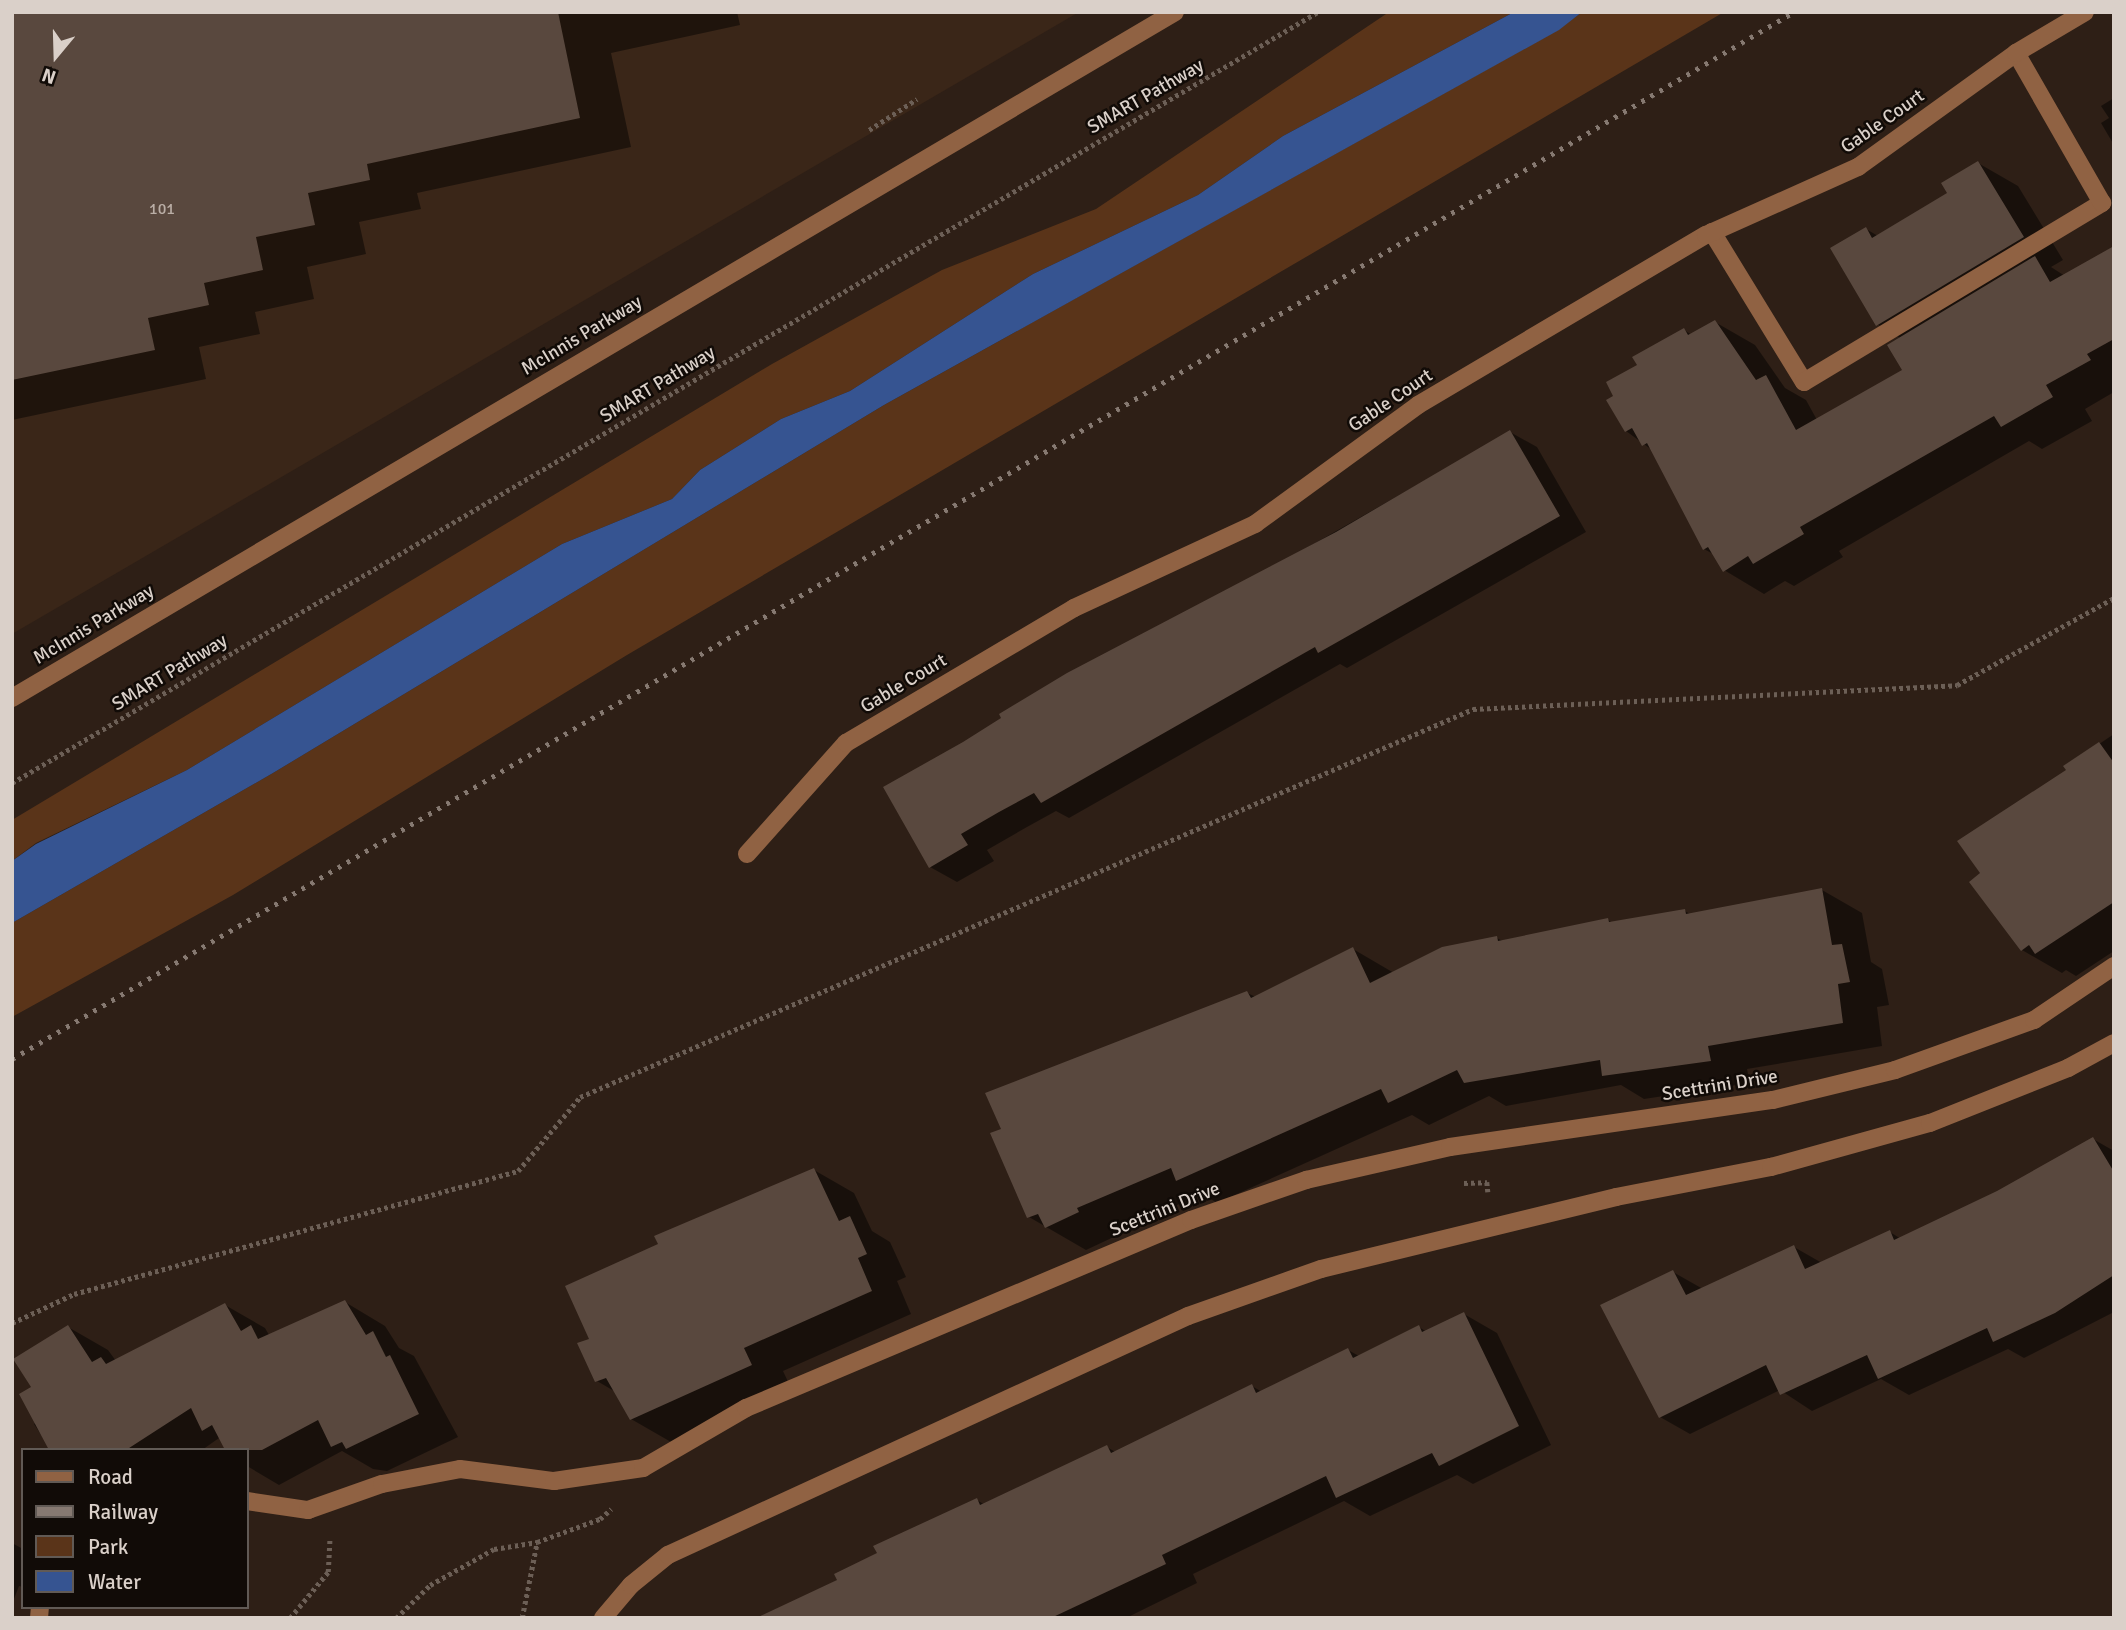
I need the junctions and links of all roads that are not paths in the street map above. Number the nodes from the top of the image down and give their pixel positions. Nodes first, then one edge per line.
1 (1175, 12) edge
2 (2085, 12) edge
3 (2016, 53) junction
4 (1712, 232) junction
5 (12, 698) edge
6 (747, 854) dead end
7 (2114, 966) edge
8 (2114, 1043) edge
9 (248, 1501) edge
10 (603, 1618) edge

1 - 5 street, McInnis Parkway
2 - 3 street, Gable Court
3 - 4 street, Gable Court
3 - 4 street
4 - 6 street, Gable Court
7 - 9 street, Scettrini Drive
8 - 10 street

